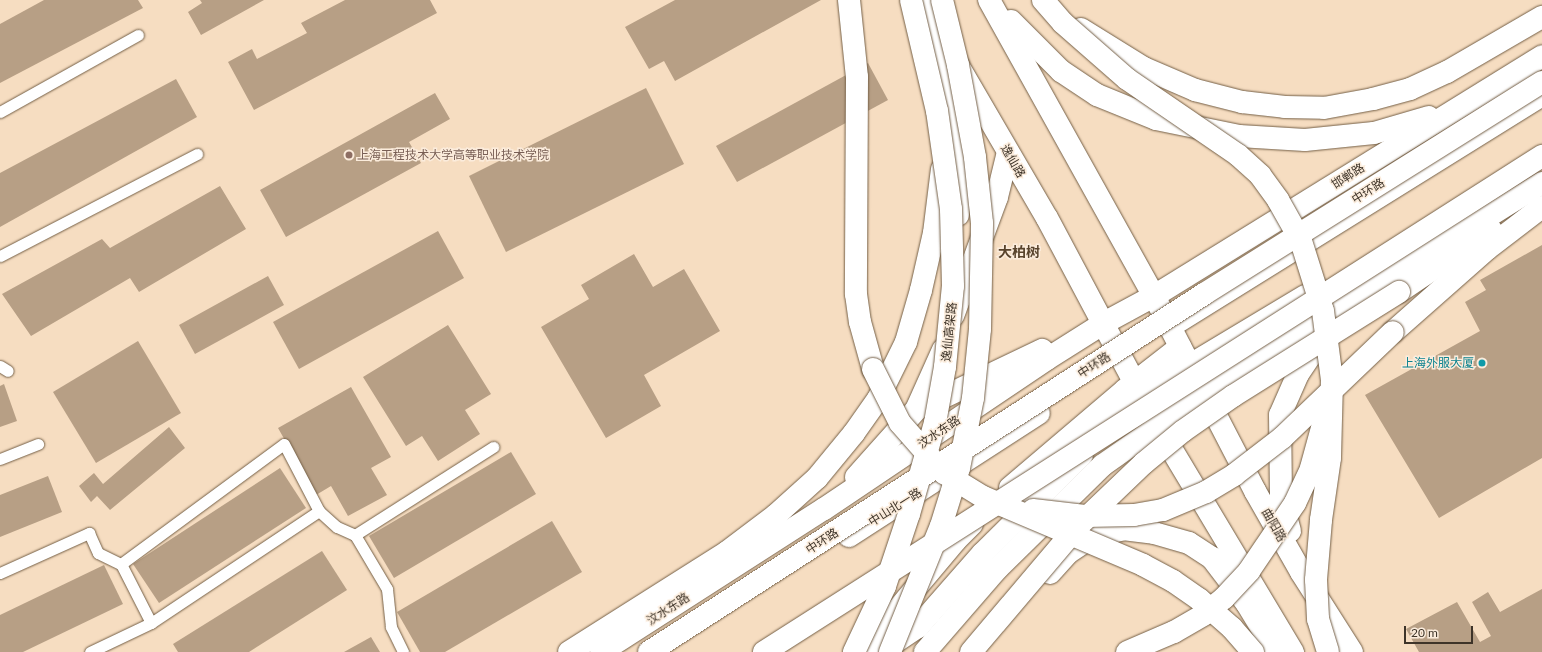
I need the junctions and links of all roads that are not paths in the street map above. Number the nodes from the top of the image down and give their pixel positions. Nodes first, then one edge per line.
1 (849, 0) edge
2 (911, 0) edge
3 (920, 0) edge
4 (942, 0) edge
5 (989, 0) edge
6 (993, 0) edge
7 (1042, 0) edge
8 (1046, 0) edge
9 (1542, 17) edge
10 (935, 25) junction
11 (138, 35) dead end
12 (1542, 56) edge
13 (1542, 82) edge
14 (1542, 95) edge
15 (1457, 109) junction
16 (0, 112) edge
17 (1542, 147) edge
18 (1008, 152) junction
19 (196, 154) dead end
20 (1542, 156) edge
21 (944, 160) junction
22 (1542, 183) edge
23 (1542, 197) edge
24 (1542, 206) edge
25 (0, 256) edge
26 (1154, 296) junction
27 (1348, 306) junction
28 (955, 310) junction
29 (1104, 323) junction
30 (1170, 327) junction
31 (1329, 354) junction
32 (1185, 356) junction
33 (1121, 357) junction
34 (1139, 388) junction
35 (1204, 394) junction
36 (916, 410) junction
37 (1157, 425) junction
38 (38, 444) dead end
39 (493, 447) dead end
40 (0, 459) edge
41 (983, 497) junction
42 (824, 509) junction
43 (319, 511) junction
44 (355, 535) junction
45 (121, 564) junction
46 (1301, 572) junction
47 (0, 573) edge
48 (648, 621) junction
49 (151, 623) junction
50 (918, 627) junction
51 (90, 652) edge
52 (403, 652) edge
53 (568, 652) edge
54 (600, 652) edge
55 (618, 652) edge
56 (649, 652) edge
57 (666, 652) edge
58 (764, 652) edge
59 (854, 652) edge
60 (862, 652) edge
61 (880, 652) edge
62 (890, 652) edge
63 (907, 652) edge
64 (925, 652) edge
65 (971, 652) edge
66 (981, 652) edge
67 (1127, 652) edge
68 (1254, 652) edge
69 (1276, 652) edge
70 (1293, 652) edge
71 (1328, 652) edge
72 (1352, 652) edge

1 - 41 main road, bridge
2 - 21 main road, 逸仙高架路, bridge
3 - 10 main road, 逸仙路
4 - 62 main road, bridge
5 - 26 main road
6 - 15 main road
7 - 31 main road, bridge
8 - 9 main road
10 - 18 main road, 逸仙路
10 - 28 main road
11 - 16 lane
12 - 15 main road, 邯郸路
13 - 56 main road, 中环路, bridge
14 - 30 main road
15 - 26 main road, 邯郸路
17 - 32 main road
18 - 28 main road
18 - 29 main road, 逸仙路
19 - 25 lane
20 - 58 main road, bridge
21 - 53 main road, bridge
21 - 59 main road, 逸仙高架路, bridge
22 - 27 main road
23 - 65 main road, bridge
24 - 41 main road, bridge
26 - 29 main road, 邯郸路
26 - 30 main road, 曲阳路
27 - 35 main road
27 - 46 main road
28 - 36 main road
29 - 33 main road, 逸仙路
29 - 36 main road
29 - 42 main road, 汶水东路
30 - 32 main road, 曲阳路
30 - 33 main road, 中山北一路
31 - 67 main road, bridge
31 - 71 main road, bridge
32 - 34 main road
32 - 35 main road, 曲阳路
33 - 34 main road, 逸仙路
33 - 57 main road, 中山北一路
34 - 37 main road, 逸仙路
34 - 50 main road
34 - 60 main road
35 - 37 main road
35 - 46 main road, 曲阳路
36 - 42 main road
37 - 64 main road
37 - 70 main road
38 - 40 lane
39 - 44 lane
41 - 68 main road, bridge
42 - 48 main road, 汶水东路
43 - 44 lane
43 - 45 lane
43 - 49 lane
44 - 52 lane
45 - 47 lane
45 - 49 lane
46 - 72 main road, 曲阳路
48 - 54 main road, 汶水东路
48 - 55 main road
49 - 51 lane
50 - 61 main road
50 - 63 main road
66 - 69 main road

